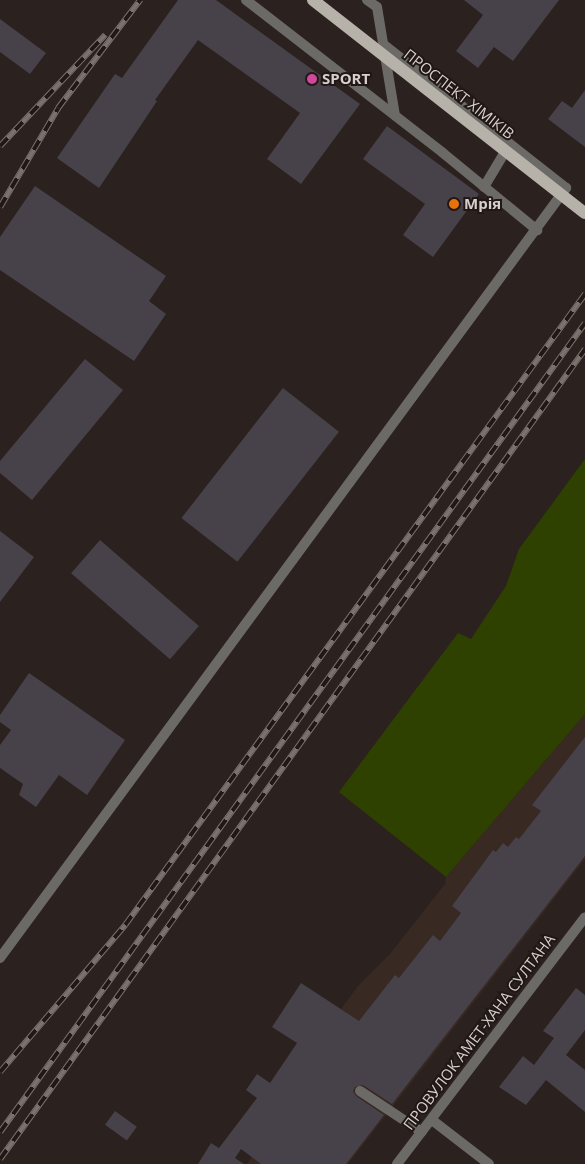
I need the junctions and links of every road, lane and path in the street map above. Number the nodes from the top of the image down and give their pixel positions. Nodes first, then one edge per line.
1 (246, 0) edge
2 (313, 0) edge
3 (367, 0) edge
4 (383, 44) junction
5 (395, 116) junction
6 (509, 144) junction
7 (484, 187) junction
8 (585, 213) edge
9 (537, 230) junction
10 (585, 917) edge
11 (0, 958) edge
12 (360, 1091) dead end
13 (432, 1120) junction
14 (422, 1132) junction
15 (397, 1164) edge
16 (489, 1164) edge

1 - 5 street
2 - 8 main road, ПРОСПЕКТ ХІМІКІВ, bridge
3 - 4 street
4 - 5 street
4 - 6 street
5 - 7 street
6 - 7 street
6 - 9 street
7 - 9 street
9 - 11 street
10 - 13 street, ПРОВУЛОК АМЕТ-ХАНА СУЛТАНА
12 - 14 street
13 - 14 street, ПРОВУЛОК АМЕТ-ХАНА СУЛТАНА
13 - 16 street
14 - 15 street, ПРОВУЛОК АМЕТ-ХАНА СУЛТАНА

